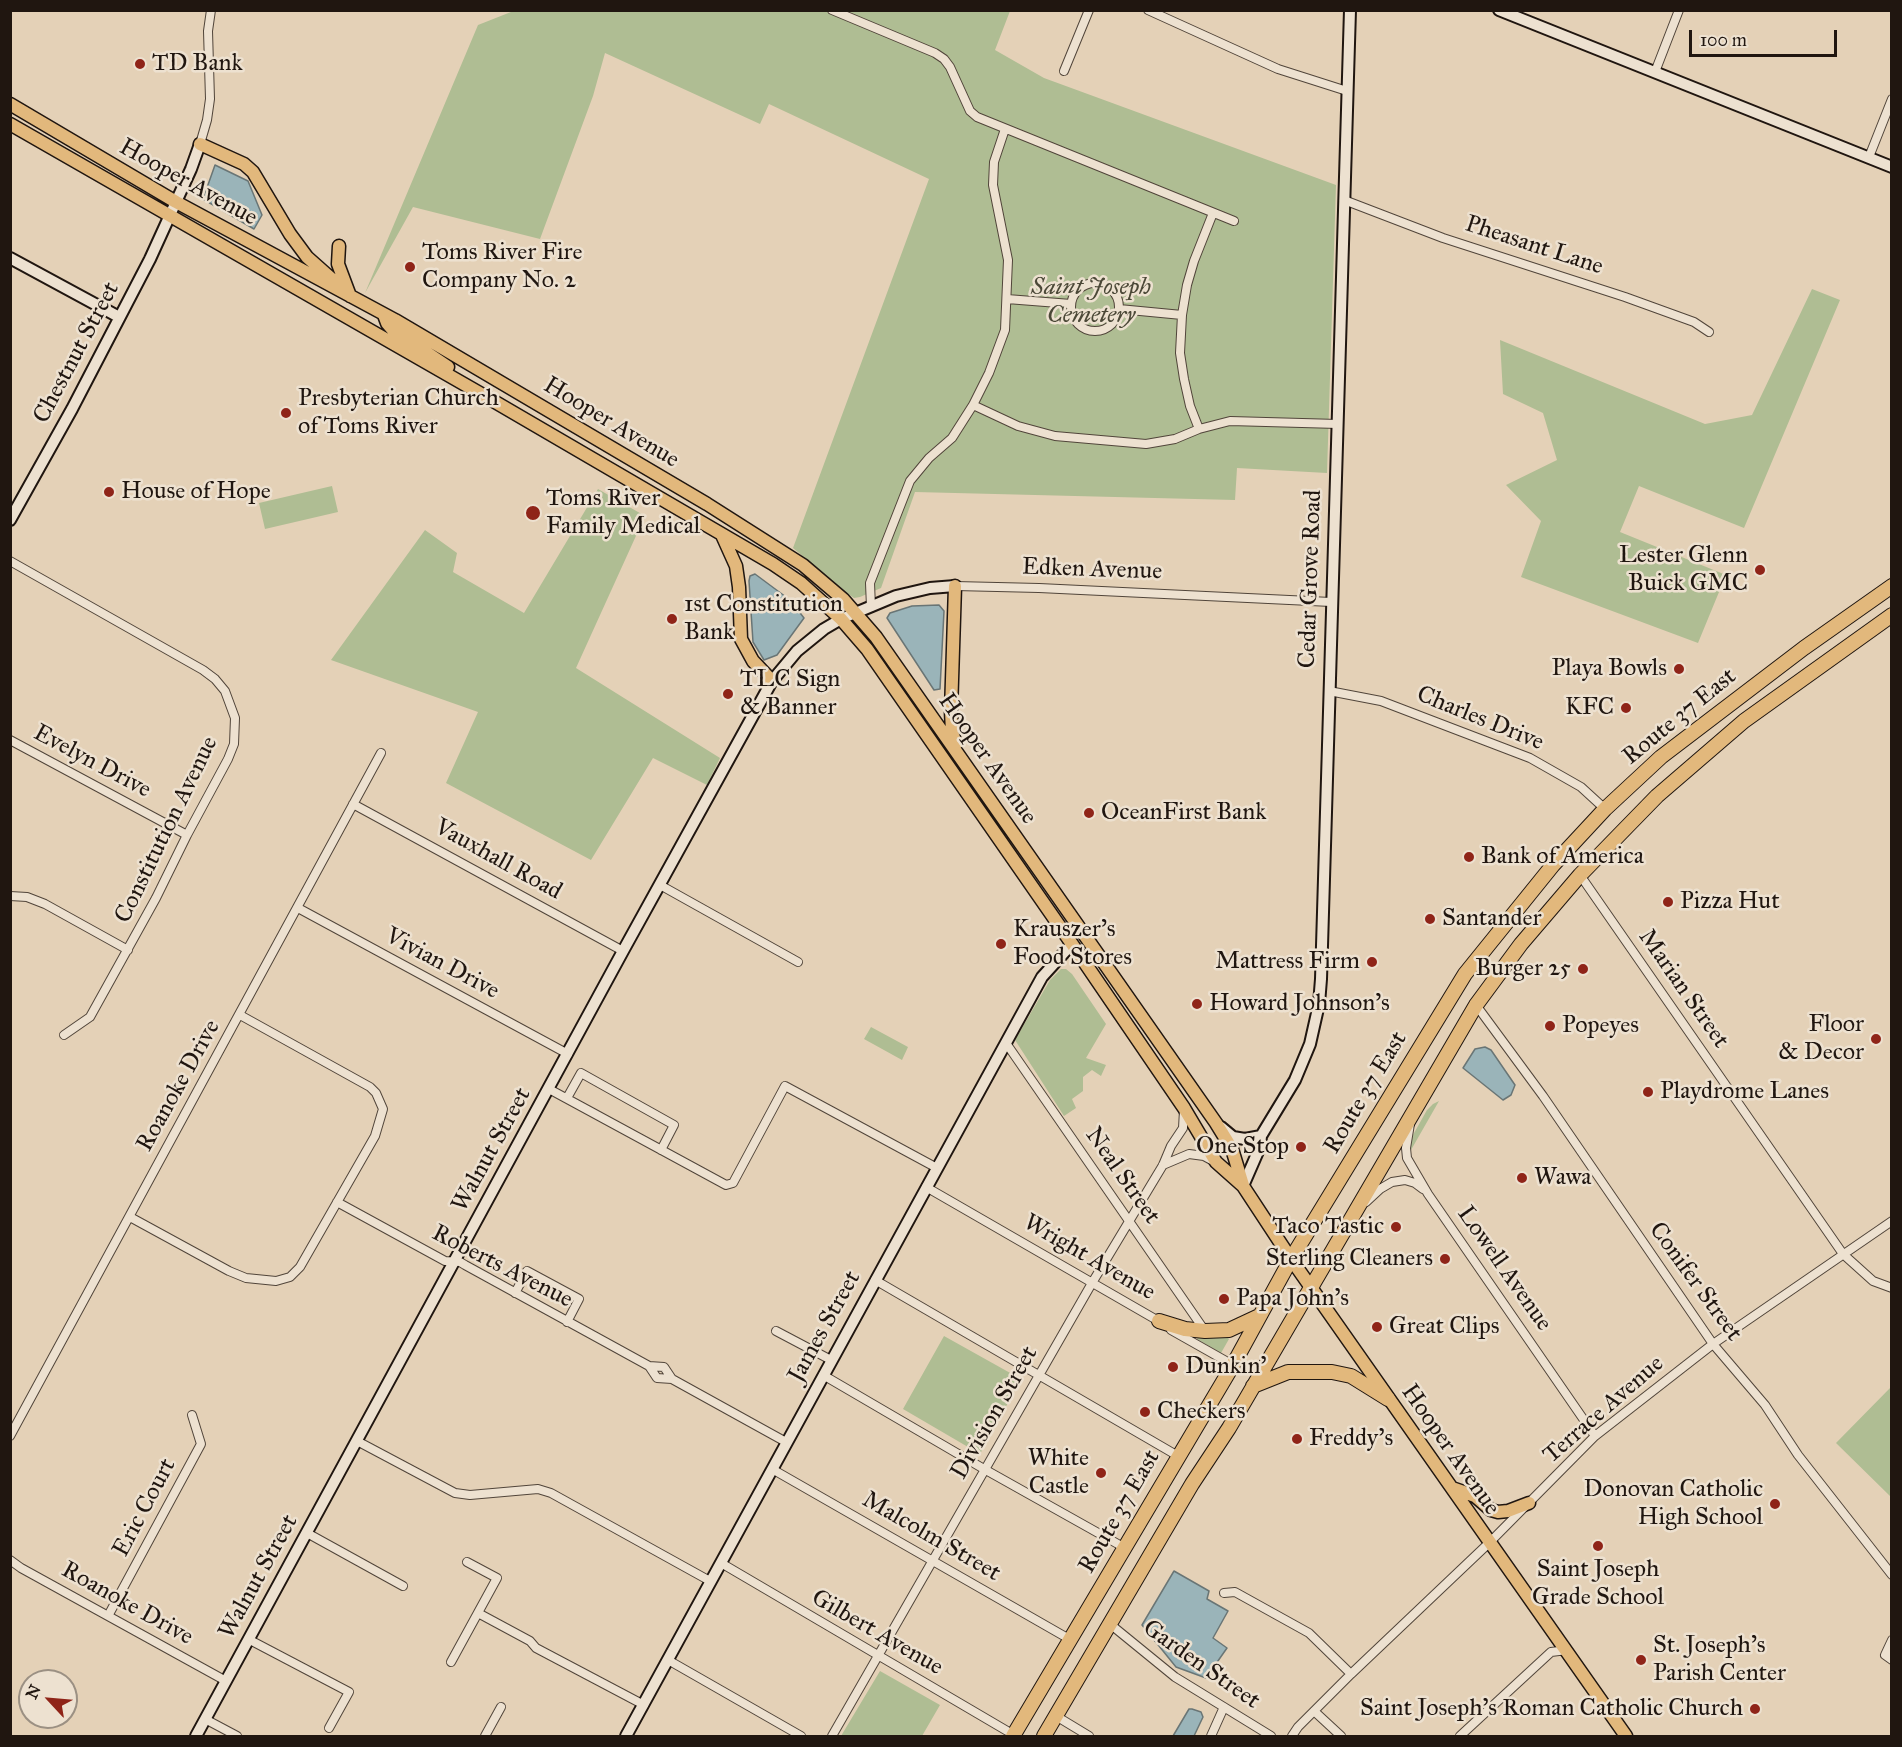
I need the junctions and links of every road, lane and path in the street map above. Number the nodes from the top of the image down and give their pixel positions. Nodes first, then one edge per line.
1 (211, 10) edge
2 (832, 10) edge
3 (1089, 10) edge
4 (1148, 10) edge
5 (1350, 10) edge
6 (1499, 10) edge
7 (1679, 10) edge
8 (854, 15) edge
9 (1064, 71) dead end
10 (1655, 72) junction
11 (1347, 91) junction
12 (1892, 99) edge
13 (10, 104) edge
14 (10, 124) edge
15 (1005, 129) junction
16 (200, 144) junction
17 (1869, 157) junction
18 (1892, 167) edge
19 (1344, 200) junction
20 (176, 202) junction
21 (1213, 213) junction
22 (170, 217) junction
23 (1234, 221) dead end
24 (339, 246) dead end
25 (10, 258) edge
26 (350, 296) junction
27 (1007, 299) junction
28 (1071, 304) junction
29 (1119, 309) junction
30 (384, 314) junction
31 (1182, 315) junction
32 (119, 317) junction
33 (1709, 332) dead end
34 (490, 399) junction
35 (974, 405) junction
36 (1338, 424) junction
37 (1199, 429) junction
38 (14, 506) edge
39 (10, 520) edge
40 (722, 534) junction
41 (10, 561) edge
42 (955, 586) junction
43 (1892, 586) edge
44 (1332, 602) junction
45 (870, 607) junction
46 (856, 613) junction
47 (1892, 615) edge
48 (840, 619) junction
49 (772, 681) junction
50 (1329, 691) junction
51 (10, 740) edge
52 (381, 753) dead end
53 (959, 754) junction
54 (353, 804) junction
55 (1605, 809) junction
56 (187, 835) junction
57 (1580, 875) junction
58 (660, 885) junction
59 (10, 896) edge
60 (298, 908) junction
61 (1072, 944) junction
62 (128, 951) junction
63 (623, 951) junction
64 (798, 962) dead end
65 (1476, 1005) junction
66 (240, 1015) junction
67 (64, 1035) dead end
68 (1006, 1043) junction
69 (568, 1054) junction
70 (549, 1089) junction
71 (567, 1098) junction
72 (1184, 1108) junction
73 (1412, 1116) junction
74 (1216, 1123) junction
75 (1262, 1136) junction
76 (661, 1150) junction
77 (1216, 1162) junction
78 (1163, 1165) junction
79 (937, 1168) junction
80 (1244, 1186) junction
81 (926, 1188) junction
82 (1428, 1194) junction
83 (337, 1202) junction
84 (1355, 1213) junction
85 (130, 1217) junction
86 (1130, 1220) junction
87 (1892, 1221) edge
88 (1843, 1254) junction
89 (1291, 1259) junction
90 (455, 1262) junction
91 (875, 1280) junction
92 (1092, 1283) junction
93 (1310, 1286) junction
94 (1892, 1288) edge
95 (515, 1293) junction
96 (1259, 1316) junction
97 (1159, 1321) junction
98 (567, 1322) junction
99 (776, 1331) dead end
100 (1205, 1331) junction
101 (1713, 1344) junction
102 (831, 1360) junction
103 (1233, 1365) junction
104 (823, 1375) junction
105 (1040, 1376) junction
106 (1253, 1386) junction
107 (1388, 1399) junction
108 (192, 1415) dead end
109 (10, 1436) edge
110 (1595, 1436) junction
111 (357, 1441) junction
112 (786, 1442) junction
113 (1178, 1456) junction
114 (772, 1469) junction
115 (984, 1469) junction
116 (1451, 1488) junction
117 (1529, 1503) junction
118 (307, 1533) junction
119 (1490, 1542) junction
120 (1125, 1548) junction
121 (10, 1560) edge
122 (932, 1560) junction
123 (467, 1562) dead end
124 (721, 1563) junction
125 (1892, 1575) edge
126 (710, 1581) junction
127 (403, 1586) dead end
128 (1224, 1593) dead end
129 (478, 1613) junction
130 (108, 1616) junction
131 (1110, 1624) junction
132 (248, 1639) junction
133 (1071, 1640) junction
134 (1892, 1640) edge
135 (1567, 1650) junction
136 (878, 1656) junction
137 (668, 1660) junction
138 (1892, 1660) edge
139 (452, 1662) dead end
140 (1351, 1674) junction
141 (226, 1681) junction
142 (644, 1705) junction
143 (501, 1707) dead end
144 (1224, 1707) junction
145 (1314, 1711) junction
146 (1056, 1716) junction
147 (206, 1719) junction
148 (329, 1728) dead end
149 (1014, 1736) edge
150 (196, 1737) edge
151 (237, 1737) edge
152 (485, 1737) edge
153 (626, 1737) edge
154 (801, 1737) edge
155 (832, 1737) edge
156 (1044, 1737) edge
157 (1089, 1737) edge
158 (1211, 1737) edge
159 (1271, 1737) edge
160 (1292, 1737) edge
161 (1341, 1737) edge
162 (1460, 1737) edge
163 (1626, 1737) edge

1 - 16 street
2 - 8 street
3 - 9 street
4 - 11 street
5 - 11 street, Cedar Grove Road
6 - 10 street
7 - 10 street
8 - 15 street
10 - 17 street
11 - 19 street, Cedar Grove Road
12 - 17 street
13 - 20 main road, Hooper Avenue
14 - 22 main road, Hooper Avenue
15 - 21 street
15 - 27 street
16 - 20 street, Chestnut Street
16 - 26 main road
17 - 18 street
19 - 33 street, Pheasant Lane
19 - 36 street, Cedar Grove Road
20 - 22 street, Chestnut Street
20 - 26 main road, Hooper Avenue
21 - 23 street
21 - 31 street
22 - 32 street, Chestnut Street
22 - 34 main road, Hooper Avenue
24 - 26 main road
25 - 32 street
26 - 30 main road, Hooper Avenue
27 - 28 street
27 - 35 street
28 - 29 street
28 - 29 street
29 - 31 street
30 - 34 main road
30 - 46 main road, Hooper Avenue
31 - 37 street
32 - 38 street, Chestnut Street
34 - 40 main road, Hooper Avenue
35 - 37 street
35 - 45 street
36 - 37 street
36 - 44 street, Cedar Grove Road
38 - 39 street, Chestnut Street
40 - 48 main road, Hooper Avenue
40 - 49 main road
41 - 56 street, Constitution Avenue
42 - 44 street, Edken Avenue
42 - 45 street, Edken Avenue
42 - 53 main road
43 - 55 highway, Route 37 East
44 - 50 street, Cedar Grove Road
45 - 46 street, Edken Avenue
46 - 48 street, Walnut Street
46 - 53 main road, Hooper Avenue
47 - 57 highway, Route 37 East
48 - 49 street, Walnut Street
48 - 61 main road, Hooper Avenue
49 - 58 street, Walnut Street
50 - 55 street, Charles Drive
50 - 75 street, Cedar Grove Road
51 - 56 street, Evelyn Drive
52 - 54 street, Roanoke Drive
53 - 74 main road, Hooper Avenue
54 - 60 street, Roanoke Drive
54 - 63 street, Vauxhall Road
55 - 89 highway, Route 37 East
56 - 62 street, Constitution Avenue
57 - 65 highway, Route 37 East
57 - 88 street, Marian Street
58 - 63 street, Walnut Street
58 - 64 street
59 - 62 street
60 - 66 street, Roanoke Drive
60 - 69 street, Vivian Drive
61 - 68 street, James Street
61 - 72 main road, Hooper Avenue
62 - 67 street, Constitution Avenue
63 - 69 street, Walnut Street
65 - 73 highway, Route 37 East
65 - 101 street, Conifer Street
66 - 83 street
66 - 85 street, Roanoke Drive
68 - 79 street, James Street
68 - 86 street, Neal Street
69 - 70 street, Walnut Street
70 - 71 street
70 - 90 street, Walnut Street
71 - 76 street
71 - 76 street
72 - 77 main road, Hooper Avenue
72 - 78 street, Division Street
73 - 82 street, Lowell Avenue
73 - 84 highway, Route 37 East
74 - 75 street
74 - 80 main road, Hooper Avenue
75 - 80 street, Cedar Grove Road
76 - 79 street
77 - 78 street
77 - 80 main road, Hooper Avenue
78 - 86 street, Division Street
79 - 81 street, James Street
80 - 89 main road, Hooper Avenue
81 - 91 street, James Street
81 - 92 street, Wright Avenue
82 - 84 street
82 - 110 street, Lowell Avenue
83 - 85 street
83 - 90 street, Roberts Avenue
84 - 93 highway, Route 37 East
85 - 109 street, Roanoke Drive
86 - 92 street, Division Street
86 - 100 street, Neal Street
87 - 88 street, Terrace Avenue
88 - 94 street, Marian Street
88 - 101 street, Terrace Avenue
89 - 93 main road, Hooper Avenue
89 - 96 highway, Route 37 East
90 - 95 street, Roberts Avenue
90 - 111 street, Walnut Street
91 - 102 street, James Street
91 - 105 street
92 - 97 street, Wright Avenue
92 - 105 street, Division Street
93 - 106 highway, Route 37 East
93 - 107 main road, Hooper Avenue
95 - 98 street, Roberts Avenue
95 - 98 street
96 - 100 highway
96 - 103 highway, Route 37 East
97 - 100 highway
97 - 103 street, Wright Avenue
98 - 112 street, Roberts Avenue
99 - 102 street
101 - 110 street, Terrace Avenue
101 - 125 street, Conifer Street
102 - 104 street, James Street
103 - 113 highway, Route 37 East
104 - 112 street, James Street
104 - 115 street
105 - 113 street
105 - 115 street, Division Street
106 - 107 highway
106 - 131 highway, Route 37 East
107 - 116 main road, Hooper Avenue
108 - 130 street, Eric Court
110 - 117 street, Terrace Avenue
111 - 118 street, Walnut Street
111 - 126 street
112 - 114 street, James Street
113 - 120 highway, Route 37 East
114 - 122 street, Malcolm Street
114 - 124 street, James Street
115 - 120 street
115 - 122 street, Division Street
116 - 117 main road
116 - 119 main road, Hooper Avenue
117 - 119 street, Terrace Avenue
118 - 127 street
118 - 132 street, Walnut Street
119 - 135 main road, Hooper Avenue
119 - 140 street, Terrace Avenue
120 - 133 highway, Route 37 East
121 - 130 street, Roanoke Drive
122 - 133 street, Malcolm Street
122 - 136 street, Division Street
123 - 129 street
124 - 126 street, James Street
124 - 136 street, Gilbert Avenue
126 - 137 street, James Street
128 - 140 street
129 - 139 street
129 - 142 street
130 - 141 street, Roanoke Drive
131 - 144 street, Garden Street
131 - 146 highway, Route 37 East
132 - 141 street, Walnut Street
132 - 148 street
133 - 149 highway, Route 37 East
134 - 138 street
135 - 162 street
135 - 163 main road, Hooper Avenue
136 - 149 street, Gilbert Avenue
136 - 155 street, Division Street
137 - 142 street, James Street
137 - 154 street
140 - 145 street, Terrace Avenue
141 - 147 street, Walnut Street
142 - 153 street, James Street
143 - 152 street
144 - 158 street
144 - 159 street, Garden Street
145 - 160 street, Terrace Avenue
145 - 161 street
146 - 156 highway, Route 37 East
146 - 157 street
147 - 150 street, Walnut Street
147 - 151 street

